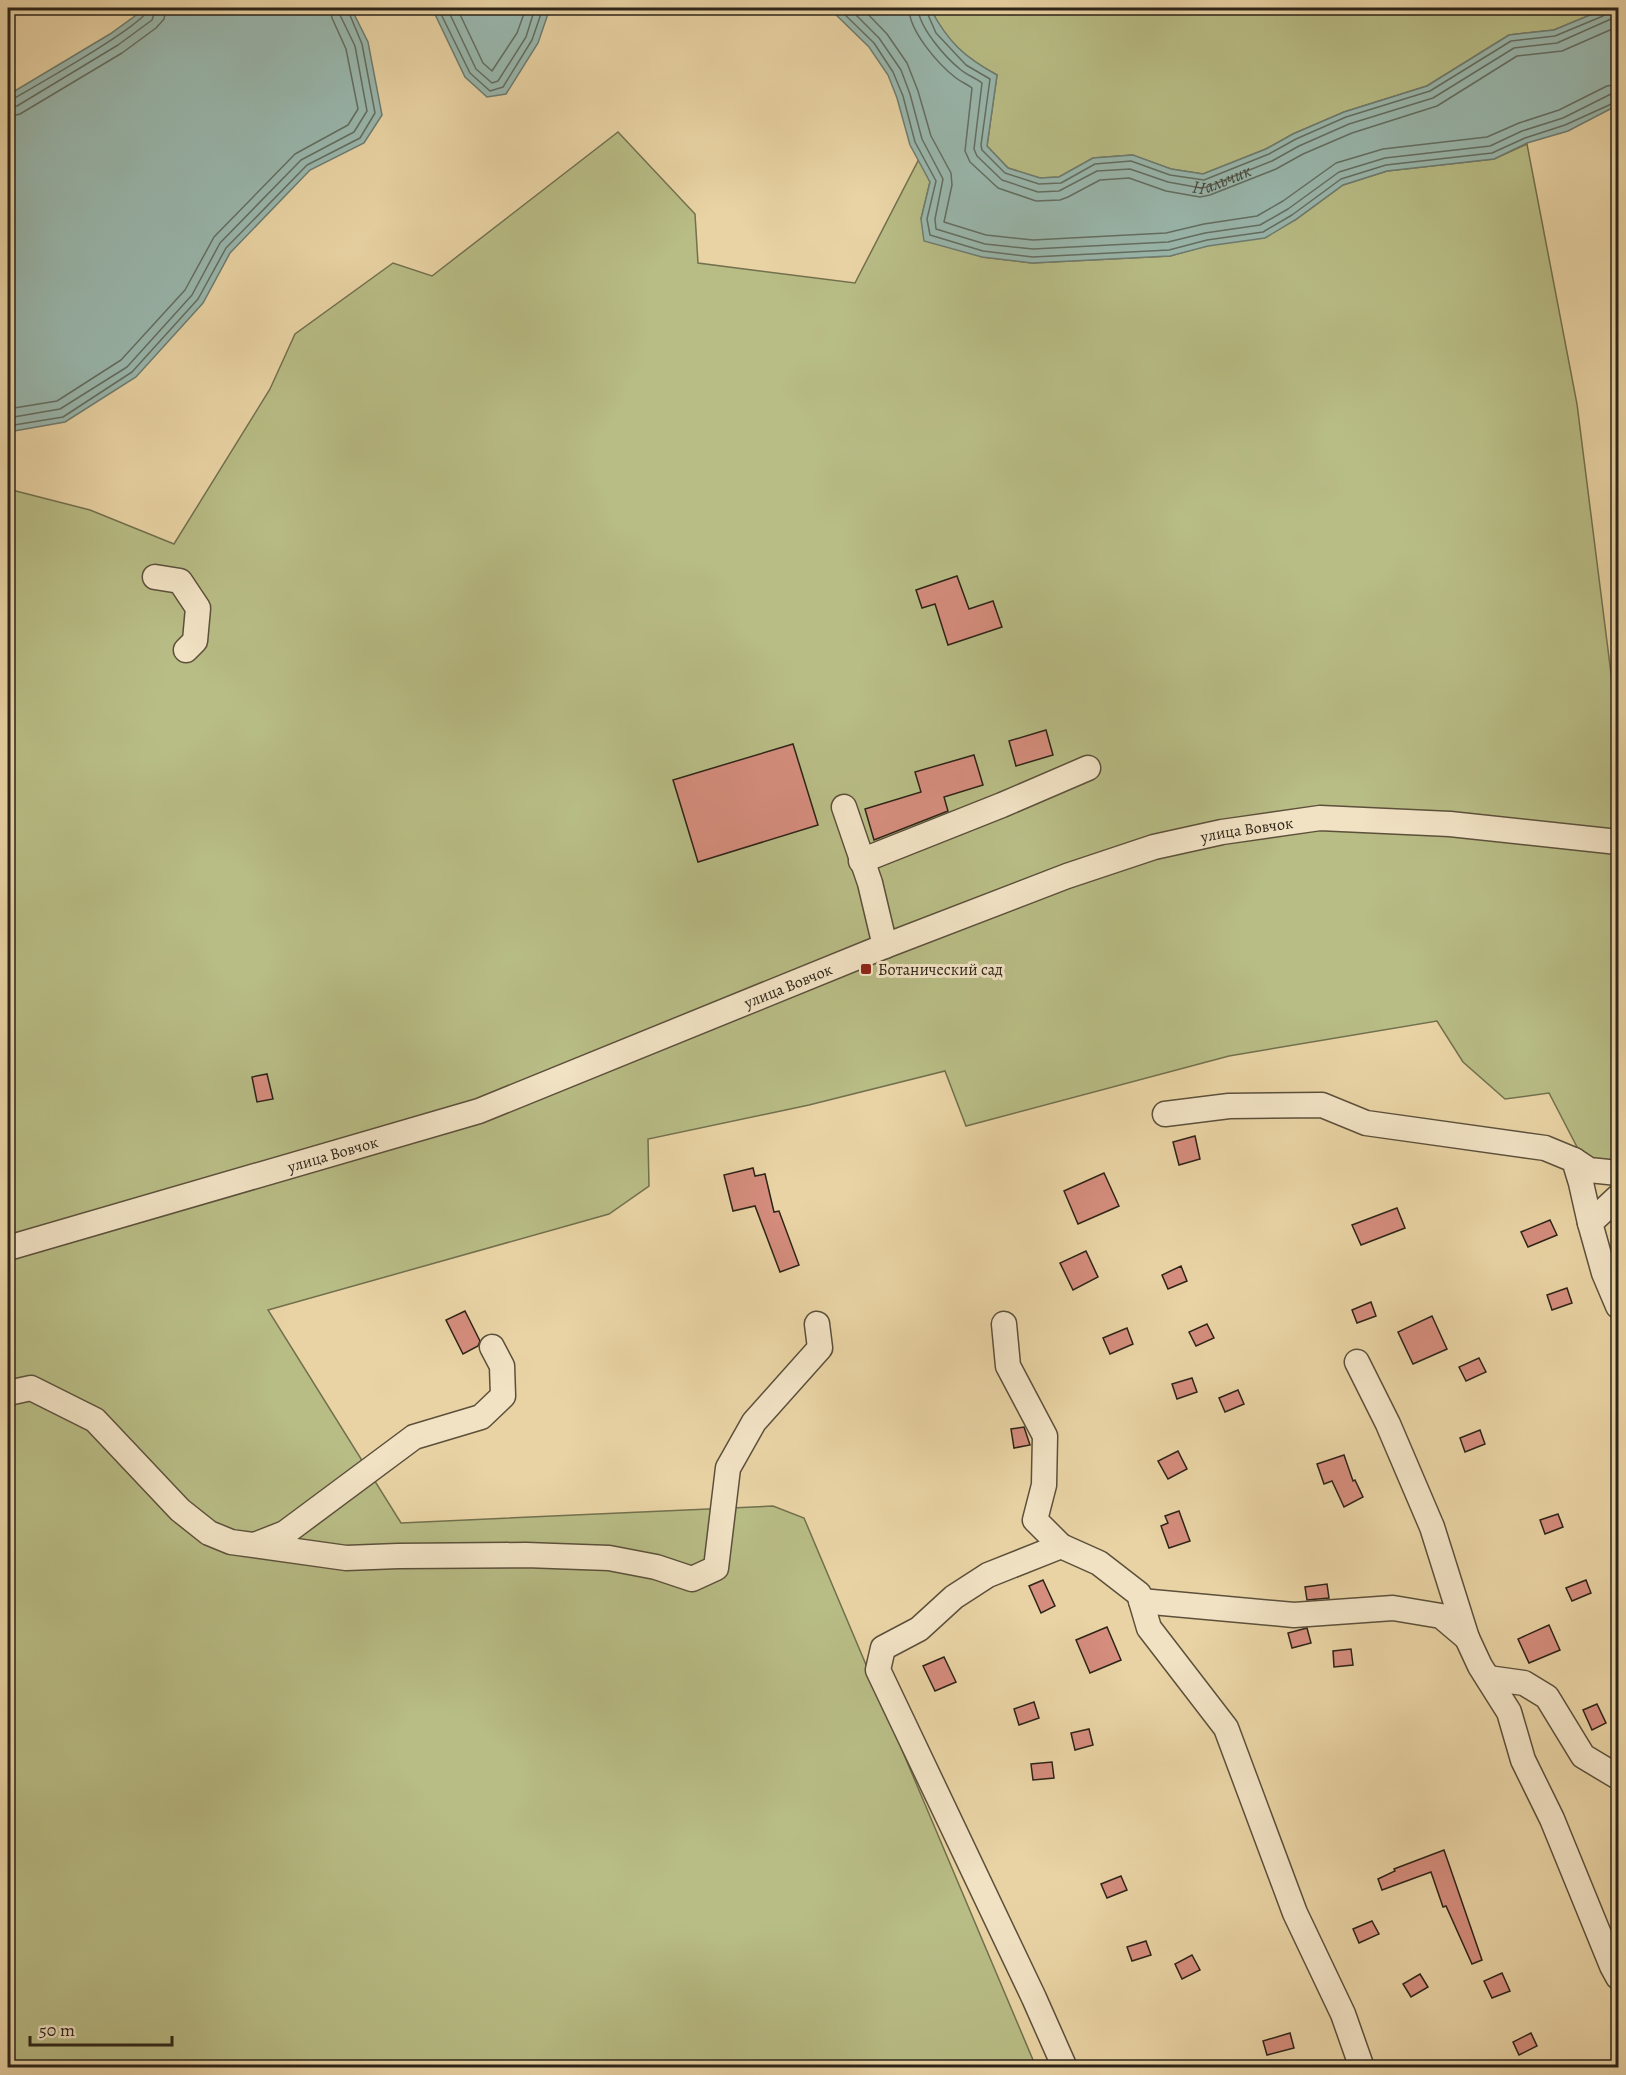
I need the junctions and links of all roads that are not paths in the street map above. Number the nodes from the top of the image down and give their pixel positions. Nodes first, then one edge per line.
1 (155, 577) dead end
2 (186, 650) dead end
3 (1088, 768) dead end
4 (844, 807) dead end
5 (1618, 842) edge
6 (861, 861) junction
7 (885, 946) junction
8 (1165, 1114) dead end
9 (1574, 1160) junction
10 (1618, 1173) edge
11 (1618, 1197) edge
12 (1590, 1223) junction
13 (8, 1248) edge
14 (1618, 1306) edge
15 (817, 1323) dead end
16 (1004, 1324) dead end
17 (492, 1347) dead end
18 (1357, 1362) dead end
19 (8, 1393) edge
20 (255, 1545) junction
21 (1061, 1546) junction
22 (1141, 1601) junction
23 (1467, 1638) junction
24 (1488, 1678) junction
25 (1618, 1777) edge
26 (1618, 1977) edge
27 (1065, 2067) edge
28 (1362, 2067) edge

1 - 2 street
3 - 6 street
4 - 6 street
5 - 7 street, улица Вовчок
6 - 7 street
7 - 13 street, улица Вовчок
8 - 9 street
9 - 10 street
9 - 12 street
11 - 12 street
12 - 14 street
15 - 20 street
16 - 21 street
17 - 20 street
18 - 23 street
19 - 20 street
21 - 22 street
21 - 27 street
22 - 23 street
22 - 28 street
23 - 24 street
24 - 25 street
24 - 26 street

